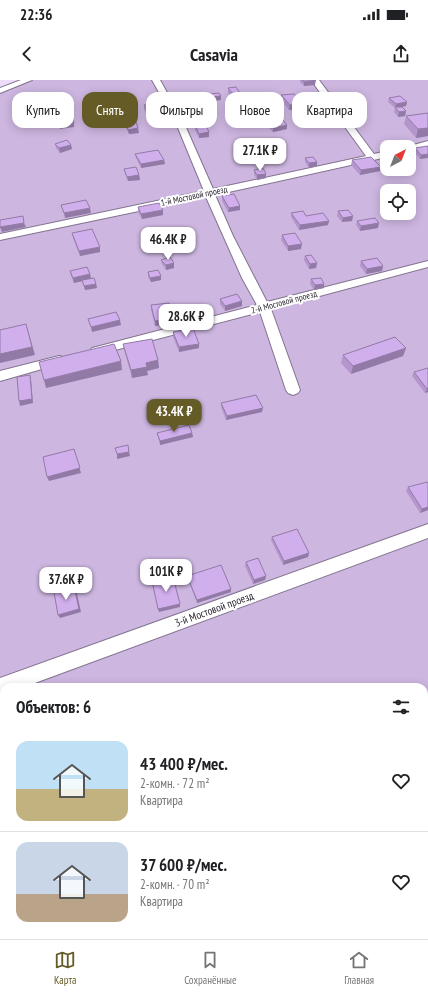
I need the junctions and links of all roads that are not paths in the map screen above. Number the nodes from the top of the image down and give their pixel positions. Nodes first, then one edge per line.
1 (28, 80) edge
2 (156, 80) edge
3 (316, 80) edge
4 (0, 91) edge
5 (428, 144) edge
6 (416, 147) edge
7 (380, 155) edge
8 (371, 157) junction
9 (210, 192) junction
10 (0, 237) edge
11 (428, 264) edge
12 (264, 307) junction
13 (83, 354) edge
14 (68, 358) edge
15 (0, 376) edge
16 (293, 390) dead end
17 (428, 531) edge
18 (11, 683) edge

1 - 4 lane
2 - 9 lane
3 - 8 lane
5 - 6 lane
7 - 8 lane, 1-й Мостовой проезд
8 - 9 lane, 1-й Мостовой проезд
9 - 10 lane, 1-й Мостовой проезд
9 - 12 lane
11 - 12 lane, 2-й Мостовой проезд
12 - 13 lane, 2-й Мостовой проезд
12 - 16 lane
14 - 15 lane
17 - 18 lane, 3-й Мостовой проезд

